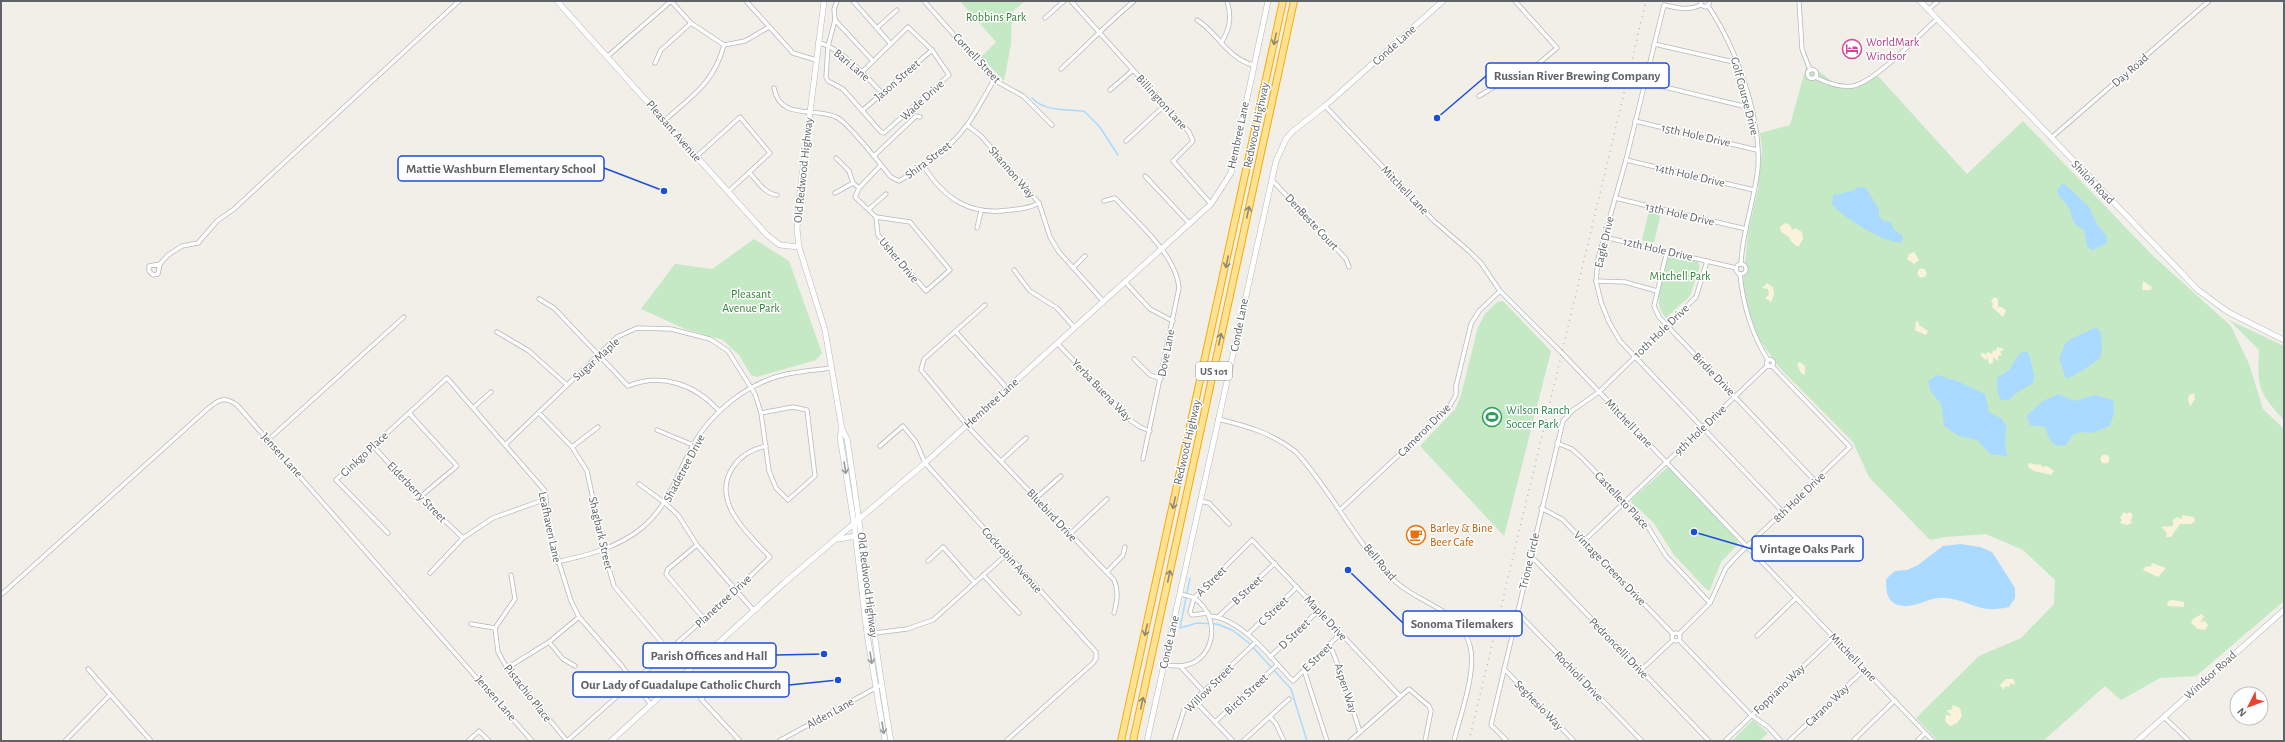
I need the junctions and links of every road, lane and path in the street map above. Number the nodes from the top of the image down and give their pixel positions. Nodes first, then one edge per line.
1 (459, 1) edge
2 (557, 1) edge
3 (671, 1) edge
4 (746, 1) edge
5 (824, 1) edge
6 (837, 1) edge
7 (853, 1) edge
8 (924, 1) edge
9 (1064, 1) edge
10 (1071, 1) edge
11 (1134, 1) edge
12 (1226, 1) edge
13 (1268, 1) edge
14 (1283, 1) edge
15 (1294, 1) edge
16 (1443, 1) edge
17 (1515, 1) edge
18 (1710, 1) edge
19 (1799, 1) edge
20 (1920, 1) edge
21 (1938, 1) edge
22 (2209, 1) edge
23 (1701, 3) edge
24 (1708, 6) junction
25 (897, 10) dead end
26 (1928, 10) junction
27 (1045, 18) dead end
28 (1937, 19) junction
29 (835, 20) junction
30 (1197, 20) dead end
31 (690, 23) junction
32 (768, 27) junction
33 (877, 28) junction
34 (1100, 33) junction
35 (818, 42) junction
36 (890, 43) junction
37 (1221, 43) junction
38 (1654, 44) junction
39 (724, 45) junction
40 (828, 46) junction
41 (932, 50) junction
42 (608, 56) junction
43 (816, 60) junction
44 (873, 61) junction
45 (655, 63) dead end
46 (1738, 63) junction
47 (1253, 65) junction
48 (1061, 69) dead end
49 (1133, 70) junction
50 (1810, 70) junction
51 (862, 72) junction
52 (1815, 77) junction
53 (994, 80) junction
54 (1644, 82) junction
55 (774, 88) dead end
56 (1110, 90) dead end
57 (882, 93) junction
58 (1479, 96) dead end
59 (1165, 105) junction
60 (1325, 106) junction
61 (1751, 108) junction
62 (863, 110) junction
63 (810, 112) junction
64 (920, 117) dead end
65 (664, 121) junction
66 (1635, 121) junction
67 (967, 125) junction
68 (1052, 125) dead end
69 (2051, 138) junction
70 (1126, 141) dead end
71 (1757, 150) junction
72 (874, 156) junction
73 (696, 157) junction
74 (836, 158) dead end
75 (1626, 160) junction
76 (881, 165) junction
77 (924, 166) junction
78 (750, 173) junction
79 (1146, 176) dead end
80 (1271, 179) junction
81 (853, 183) junction
82 (859, 188) junction
83 (1754, 190) junction
84 (728, 192) junction
85 (835, 193) dead end
86 (886, 194) dead end
87 (777, 195) dead end
88 (1615, 198) junction
89 (1104, 201) dead end
90 (1039, 203) junction
91 (1211, 204) junction
92 (869, 210) junction
93 (981, 211) junction
94 (876, 217) junction
95 (1190, 224) junction
96 (977, 228) dead end
97 (1746, 229) junction
98 (1604, 237) junction
99 (799, 247) junction
100 (1162, 251) junction
101 (1667, 251) junction
102 (1085, 256) dead end
103 (1707, 261) junction
104 (160, 264) dead end
105 (1741, 264) junction
106 (1349, 267) dead end
107 (1072, 268) junction
108 (1736, 268) junction
109 (1014, 270) dead end
110 (1740, 274) junction
111 (1596, 281) junction
112 (1126, 283) junction
113 (1500, 291) junction
114 (1657, 291) junction
115 (540, 299) dead end
116 (1103, 301) junction
117 (985, 305) dead end
118 (404, 317) dead end
119 (1173, 321) junction
120 (1668, 326) junction
121 (1074, 327) junction
122 (497, 332) dead end
123 (956, 332) junction
124 (2284, 340) edge
125 (1058, 344) junction
126 (599, 354) junction
127 (1634, 357) junction
128 (1134, 359) dead end
129 (1768, 360) junction
130 (1768, 365) junction
131 (1772, 366) junction
132 (832, 368) junction
133 (447, 378) joint
134 (1161, 379) junction
135 (567, 385) junction
136 (752, 387) junction
137 (1007, 388) junction
138 (491, 392) dead end
139 (1599, 392) junction
140 (1735, 396) junction
141 (474, 408) junction
142 (719, 411) junction
143 (409, 413) junction
144 (539, 413) junction
145 (762, 413) junction
146 (1218, 419) junction
147 (966, 425) junction
148 (598, 428) dead end
149 (1702, 428) junction
150 (842, 429) junction
151 (657, 430) dead end
152 (1150, 430) junction
153 (1026, 438) dead end
154 (268, 440) junction
155 (1557, 443) junction
156 (506, 444) junction
157 (693, 445) junction
158 (373, 446) junction
159 (766, 446) junction
160 (880, 446) dead end
161 (572, 447) junction
162 (1143, 459) dead end
163 (1001, 461) junction
164 (1666, 462) junction
165 (925, 463) junction
166 (1061, 476) dead end
167 (1815, 481) junction
168 (639, 484) dead end
169 (420, 497) junction
170 (1036, 498) junction
171 (546, 499) junction
172 (1107, 499) dead end
173 (1200, 501) junction
174 (665, 503) junction
175 (1624, 503) junction
176 (1542, 508) junction
177 (1340, 510) junction
178 (1783, 512) junction
179 (860, 518) junction
180 (854, 524) junction
181 (1229, 524) dead end
182 (388, 533) dead end
183 (1070, 534) junction
184 (856, 536) junction
185 (463, 538) junction
186 (835, 540) junction
187 (1252, 540) joint
188 (1584, 541) junction
189 (697, 545) junction
190 (1747, 546) junction
191 (1125, 547) dead end
192 (604, 551) junction
193 (1007, 554) junction
194 (1530, 555) junction
195 (928, 561) dead end
196 (557, 562) junction
197 (1275, 563) junction
198 (1107, 572) junction
199 (430, 573) dead end
200 (511, 575) dead end
201 (983, 575) junction
202 (974, 582) junction
203 (1297, 587) junction
204 (736, 589) junction
205 (1, 595) edge
206 (1182, 595) junction
207 (1194, 598) junction
208 (1796, 598) junction
209 (1710, 603) junction
210 (754, 610) junction
211 (1319, 610) junction
212 (2284, 610) edge
213 (1517, 612) junction
214 (1018, 613) dead end
215 (1114, 613) dead end
216 (579, 617) junction
217 (1210, 617) junction
218 (1218, 617) junction
219 (704, 619) junction
220 (471, 624) dead end
221 (495, 628) junction
222 (874, 633) junction
223 (867, 634) junction
224 (1248, 634) junction
225 (1341, 634) junction
226 (1673, 634) junction
227 (1679, 634) junction
228 (1757, 636) dead end
229 (1834, 636) junction
230 (1673, 640) junction
231 (1679, 640) junction
232 (549, 642) junction
233 (1255, 643) junction
234 (1330, 645) junction
235 (669, 651) junction
236 (1270, 657) junction
237 (1163, 665) junction
238 (575, 666) dead end
239 (1180, 666) junction
240 (1276, 666) junction
241 (507, 668) junction
242 (88, 669) dead end
243 (1504, 669) junction
244 (1865, 669) junction
245 (1304, 670) junction
246 (1640, 670) junction
247 (728, 675) dead end
248 (634, 682) junction
249 (878, 686) junction
250 (1203, 691) junction
251 (110, 695) junction
252 (1400, 696) junction
253 (1289, 699) dead end
254 (1194, 700) junction
255 (1895, 700) junction
256 (651, 705) junction
257 (1752, 715) junction
258 (1270, 717) junction
259 (2164, 717) junction
260 (1215, 722) junction
261 (1360, 732) junction
262 (1925, 733) junction
263 (65, 741) edge
264 (151, 741) edge
265 (468, 741) edge
266 (489, 741) edge
267 (532, 741) edge
268 (567, 741) edge
269 (611, 741) edge
270 (740, 741) edge
271 (779, 741) edge
272 (885, 741) edge
273 (891, 741) edge
274 (1006, 741) edge
275 (1121, 741) edge
276 (1133, 741) edge
277 (1147, 741) edge
278 (1174, 741) edge
279 (1233, 741) edge
280 (1243, 741) edge
281 (1284, 741) edge
282 (1327, 741) edge
283 (1350, 741) edge
284 (1425, 741) edge
285 (1454, 741) edge
286 (1507, 741) edge
287 (1574, 741) edge
288 (1642, 741) edge
289 (1709, 741) edge
290 (1725, 741) edge
291 (1782, 741) edge
292 (1789, 741) edge
293 (1853, 741) edge
294 (1917, 741) edge
295 (1933, 741) edge
296 (2137, 741) edge
297 (2189, 741) edge

1 - 104 street
2 - 42 street, Pleasant Avenue
3 - 31 street
3 - 42 street
4 - 32 street
5 - 35 street, Old Redwood Highway
6 - 29 street
7 - 33 street
8 - 53 street, Cornell Street
9 - 27 street
10 - 34 street, Billington Lane
11 - 34 street
12 - 37 street
13 - 47 street, Hembree Lane
14 -> 275 highway, Redwood Highway / US 101
276 -> 15 highway, Redwood Highway / US 101
16 - 60 street, Conde Lane
17 - 58 street
18 - 24 street
19 - 50 street
20 - 26 street, Shiloh Road
21 - 26 street
22 - 69 street, Day Road
23 - 24 street
23 - 38 street, Eagle Drive
24 - 46 street, Golf Course Drive
25 - 33 street
26 - 28 street, Shiloh Road
28 - 52 street
28 - 69 street, Shiloh Road
29 - 40 street
29 - 44 street
30 - 37 street
31 - 39 street
31 - 45 street
32 - 39 street
32 - 43 street
33 - 36 street
34 - 48 street
34 - 49 street, Billington Lane
35 - 40 street, Bari Lane
35 - 43 street, Old Redwood Highway
36 - 41 street, Wade Drive
36 - 44 street, Wade Drive
37 - 47 street
38 - 46 street
38 - 54 street, Eagle Drive
39 - 65 street
40 - 51 street, Bari Lane
40 - 62 street, Wade Drive
41 - 57 street, Jason Street
41 - 62 street, Wade Drive
42 - 65 street, Pleasant Avenue
43 - 63 street, Old Redwood Highway
44 - 51 street, Wade Drive
46 - 61 street, Golf Course Drive
47 - 91 street, Hembree Lane
49 - 56 street
49 - 59 street, Billington Lane
50 - 52 street
50 - 52 street
51 - 57 street, Bari Lane
53 - 67 street, Shira Street
53 - 68 street, Cornell Street
54 - 61 street
54 - 66 street, Eagle Drive
55 - 63 street, Shira Street
57 - 62 street, Jason Street
59 - 70 street
59 - 91 street, Billington Lane
60 - 80 street, Conde Lane
60 - 113 street, Mitchell Lane
61 - 71 street, Golf Course Drive
63 - 72 street, Shira Street
63 - 99 street, Old Redwood Highway
64 - 72 street
65 - 73 street, Pleasant Avenue
66 - 71 street, 15th Hole Drive
66 - 75 street, Eagle Drive
67 - 77 street, Shira Street
67 - 90 street, Shannon Way
69 - 124 street, Shiloh Road
71 - 83 street, Golf Course Drive
72 - 76 street, Shira Street
73 - 78 street
73 - 84 street, Pleasant Avenue
74 - 81 street
75 - 83 street, 14th Hole Drive
75 - 88 street, Eagle Drive
76 - 77 street, Shira Street
76 - 82 street
77 - 93 street
78 - 84 street
78 - 87 street
79 - 95 street
80 - 106 street, DenBeste Court
80 - 146 street, Conde Lane
81 - 82 street
81 - 85 street
82 - 92 street
83 - 97 street, Golf Course Drive
84 - 99 street, Pleasant Avenue
86 - 92 street
88 - 97 street, 13th Hole Drive
88 - 98 street, Eagle Drive
89 - 100 street
90 - 93 street
90 - 107 street, Shannon Way
91 - 95 street, Hembree Lane
92 - 94 street
93 - 96 street
94 - 94 street, Usher Drive
95 - 100 street, Hembree Lane
97 - 105 street, Golf Course Drive
98 - 101 street, 12th Hole Drive
98 - 111 street, Eagle Drive
99 - 132 street, Old Redwood Highway
100 - 112 street, Hembree Lane
100 - 119 street, Dove Lane
101 - 103 street, 12th Hole Drive
101 - 114 street, Birdie Drive
102 - 107 street
103 - 108 street, 12th Hole Drive
103 - 120 street, 10th Hole Drive
105 - 108 street
105 - 110 street, Golf Course Drive
107 - 116 street, Shannon Way
108 - 110 street
109 - 121 street
110 - 129 street
111 - 114 street
111 - 127 street, Eagle Drive
112 - 116 street, Hembree Lane
112 - 119 street
113 - 139 street, Mitchell Lane
113 - 177 street, Cameron Drive
114 - 120 street, Birdie Drive
115 - 126 street
116 - 121 street, Hembree Lane
117 - 123 street
118 - 154 street
119 - 134 street, Dove Lane
120 - 127 street, 10th Hole Drive
120 - 140 street, Birdie Drive
121 - 125 street, Hembree Lane
122 - 135 street
123 - 137 street
123 - 147 street, Bluebird Drive
125 - 137 street, Hembree Lane
125 - 152 street, Yerba Buena Way
126 - 135 street, Sugar Maple
126 - 136 street, Sugar Maple
126 - 142 street
127 - 139 street, 10th Hole Drive
127 - 149 street, Eagle Drive
128 - 134 street
129 - 130 street
129 - 131 street
130 - 131 street
130 - 140 street, 9th Hole Drive
131 - 167 street, 8th Hole Drive
132 - 136 street, Shadetree Drive
132 - 150 street, Old Redwood Highway
133 - 141 street, Leafhaven Lane
133 - 143 street, Ginkgo Place
134 - 152 street, Dove Lane
135 - 144 street, Sugar Maple
136 - 142 street, Shadetree Drive
136 - 145 street, Sugar Maple
137 - 147 street, Hembree Lane
138 - 141 street
139 - 155 street, Trione Circle
139 - 164 street, Mitchell Lane
140 - 149 street, 9th Hole Drive
140 - 167 street, Birdie Drive
141 - 156 street, Leafhaven Lane
142 - 157 street, Shadetree Drive
143 - 158 street, Ginkgo Place
143 - 169 street
144 - 156 street, Sugar Maple
144 - 161 street, Shagbark Street
145 - 159 street, Sugar Maple
145 - 159 street, Sugar Maple
146 - 173 street, Conde Lane
146 - 177 street, Bell Road
147 - 163 street, Bluebird Drive
147 - 165 street, Hembree Lane
148 - 161 street
149 - 164 street, 9th Hole Drive
149 - 178 street, Eagle Drive
150 - 179 street, Old Redwood Highway
150 -> 180 street, Old Redwood Highway
151 - 157 street
152 - 162 street, Dove Lane
153 - 163 street
154 - 205 street, Jensen Lane
154 - 267 street, Jensen Lane
155 - 175 street, Castelleto Place
155 - 176 street, Trione Circle
156 - 171 street, Leafhaven Lane
157 - 174 street, Shadetree Drive
158 - 169 street, Elderberry Street
158 - 182 street, Ginkgo Place
159 - 204 street, Planetree Drive
160 - 165 street, Cockrobin Avenue
161 - 192 street, Shagbark Street
163 - 170 street, Bluebird Drive
164 - 175 street, 9th Hole Drive
164 - 190 street, Mitchell Lane
165 - 179 street, Hembree Lane
165 - 193 street, Cockrobin Avenue
166 - 170 street
167 - 178 street, 8th Hole Drive
168 - 174 street
169 - 185 street, Elderberry Street
170 - 183 street, Bluebird Drive
171 - 185 street
171 - 196 street, Leafhaven Lane
172 - 183 street
173 - 181 street
173 - 206 street, Conde Lane
174 - 189 street
174 - 192 street, Shadetree Drive
175 - 188 street, 9th Hole Drive
175 - 209 street, Castelleto Place
176 - 188 street, Vintage Greens Drive
176 - 194 street, Trione Circle
177 - 285 street, Bell Road
178 - 190 street, 8th Hole Drive
179 - 180 street, Hembree Lane
179 - 222 street, Old Redwood Highway
180 - 184 street, Old Redwood Highway
180 - 186 street, Hembree Lane
183 - 198 street, Bluebird Drive
184 - 186 street
184 - 223 street, Old Redwood Highway
185 - 199 street
186 - 210 street, Hembree Lane
187 - 197 street, Maple Drive
187 - 207 street, A Street
188 - 226 street, Vintage Greens Drive
189 - 204 street
189 - 219 street
190 - 208 street, Mitchell Lane
190 - 209 street, 8th Hole Drive
191 - 198 street
192 - 196 street, Shadetree Drive
192 - 235 street, Shagbark Street
193 - 201 street
193 - 274 street, Cockrobin Avenue
194 - 213 street, Trione Circle
194 - 246 street, Pedroncelli Drive
195 - 202 street
196 - 216 street, Leafhaven Lane
197 - 203 street, Maple Drive
197 - 218 street, B Street
198 - 215 street, Bluebird Drive
200 - 221 street
201 - 202 street
201 - 214 street
202 - 222 street
203 - 211 street, Maple Drive
203 - 224 street, C Street
204 - 210 street
204 - 219 street, Planetree Drive
206 - 207 street
206 - 237 street, Conde Lane
207 - 217 street
207 - 217 street, A Street
208 - 228 street
208 - 229 street, Mitchell Lane
209 - 227 street
210 - 256 street, Hembree Lane
211 - 225 street, Maple Drive
211 - 236 street, D Street
212 - 259 street, Windsor Road
213 - 243 street, Trione Circle
213 - 288 street, Rochioli Drive
216 - 232 street
216 - 248 street, Leafhaven Lane
217 - 218 street
217 - 239 street
218 - 224 street
219 - 235 street, Planetree Drive
220 - 221 street
221 - 241 street, Pistachio Place
222 - 223 street
222 - 249 street, Old Redwood Highway
223 -> 249 street, Old Redwood Highway
224 - 233 street
225 - 234 street, E Street
225 - 252 street, Maple Drive
226 - 227 street
226 - 230 street
227 - 231 street
229 - 244 street, Mitchell Lane
229 - 257 street, Foppiano Way
230 - 231 street
230 - 246 street
231 - 257 street
232 - 238 street
232 - 241 street
233 - 236 street
233 - 250 street, Willow Street
234 - 245 street, E Street
234 - 261 street, Aspen Way
235 - 248 street, Planetree Drive
236 - 240 street
237 - 239 street
237 - 277 street, Conde Lane
239 - 250 street
240 - 245 street, E Street
240 - 260 street, Birch Street
241 - 268 street, Pistachio Place
242 - 251 street
243 - 286 street, Trione Circle
243 - 287 street, Seghesio Way
244 - 255 street, Mitchell Lane
244 - 292 street, Carano Way
245 - 282 street
246 - 289 street, Pedroncelli Drive
247 - 270 street
248 - 256 street, Leafhaven Lane
248 - 268 street, Planetree Drive
249 - 271 street, Alden Lane
249 -> 272 street, Old Redwood Highway
249 - 273 street, Old Redwood Highway
250 - 254 street, Willow Street
251 - 263 street
251 - 264 street
252 - 261 street
252 - 284 street
253 - 258 street
254 - 260 street
254 - 278 street, Willow Street
255 - 262 street, Mitchell Lane
255 - 293 street
256 - 269 street, Hembree Lane
257 - 290 street, Foppiano Way
257 - 291 street
258 - 280 street
258 - 281 street
259 - 296 street, Windsor Road
259 - 297 street
260 - 279 street
261 - 283 street
262 - 294 street
262 - 295 street, Mitchell Lane
265 - 266 street

